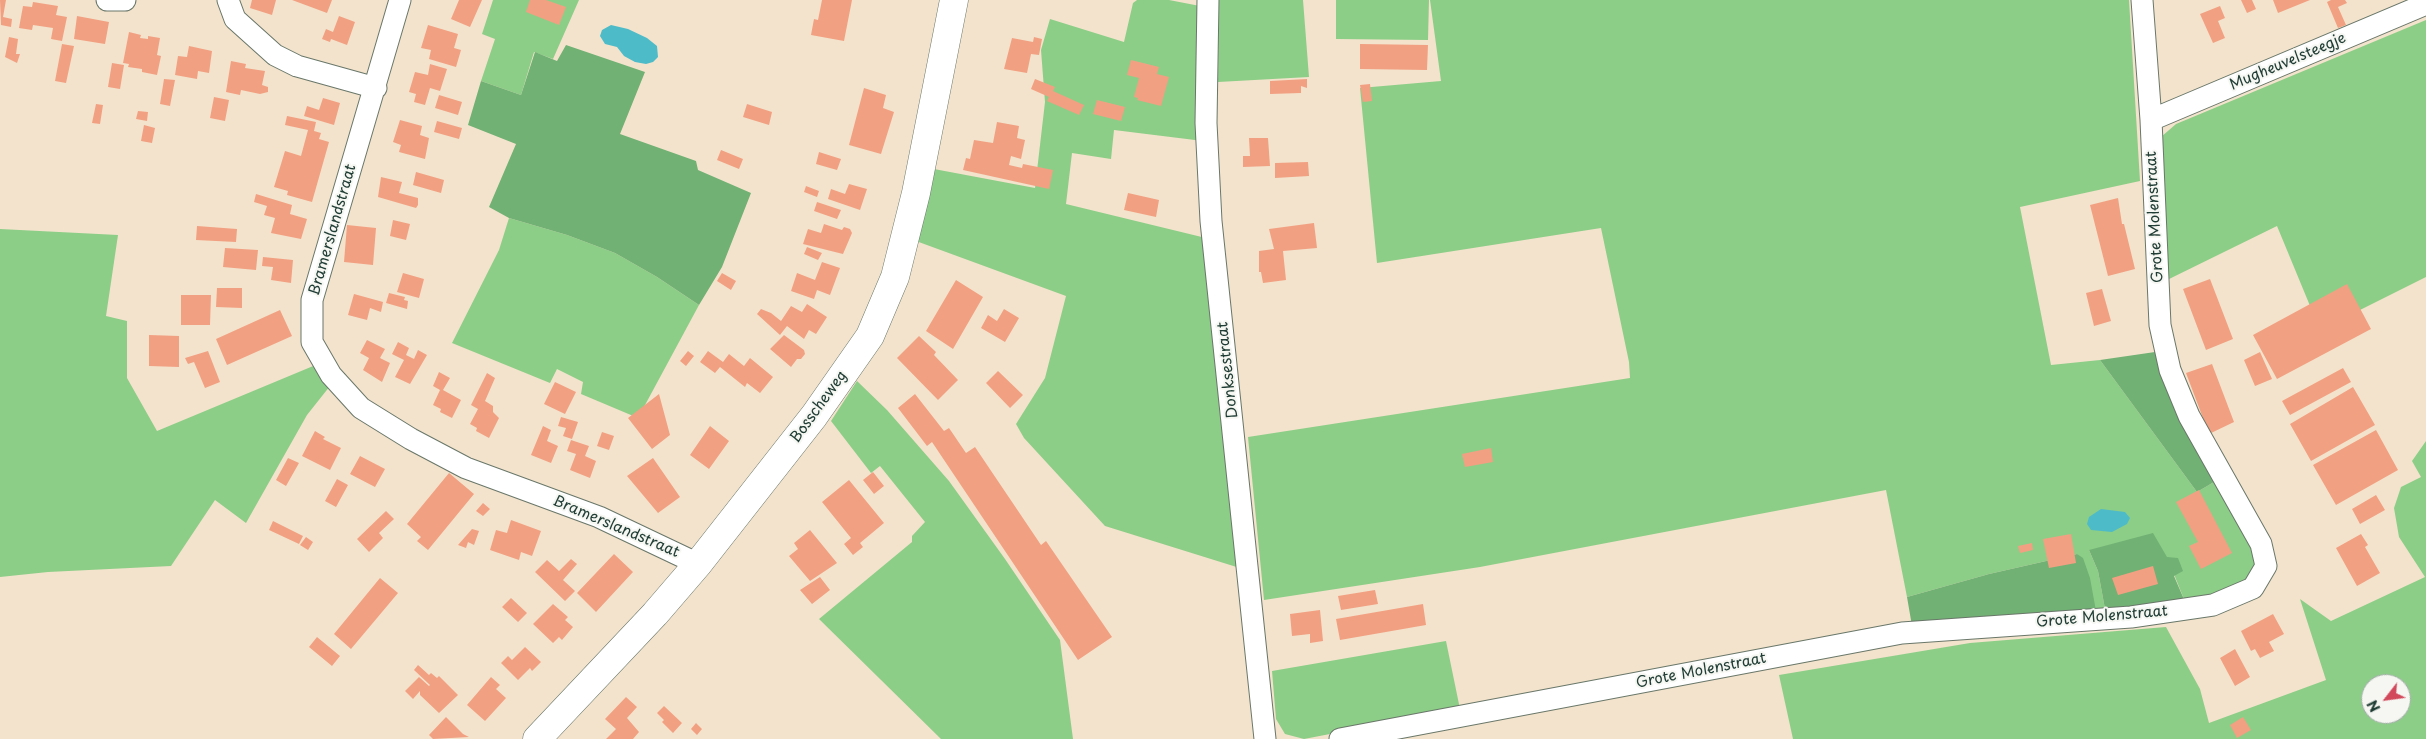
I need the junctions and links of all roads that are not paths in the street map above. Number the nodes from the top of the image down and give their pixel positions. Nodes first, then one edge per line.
1 (107, 0) edge
2 (125, 0) edge
3 (228, 0) edge
4 (400, 0) edge
5 (954, 0) edge
6 (1208, 0) edge
7 (2142, 0) edge
8 (2426, 4) edge
9 (376, 88) junction
10 (2151, 120) junction
11 (698, 564) junction
12 (537, 739) edge
13 (1266, 739) edge
14 (1340, 739) edge

1 - 2 street
3 - 9 street
4 - 9 street, Bramerslandstraat
5 - 11 street, Bosscheweg
6 - 13 street, Donksestraat
7 - 10 street, Grote Molenstraat
8 - 10 street, Mugheuvelsteegje
9 - 11 street, Bramerslandstraat
10 - 14 street, Grote Molenstraat
11 - 12 street, Bosscheweg

